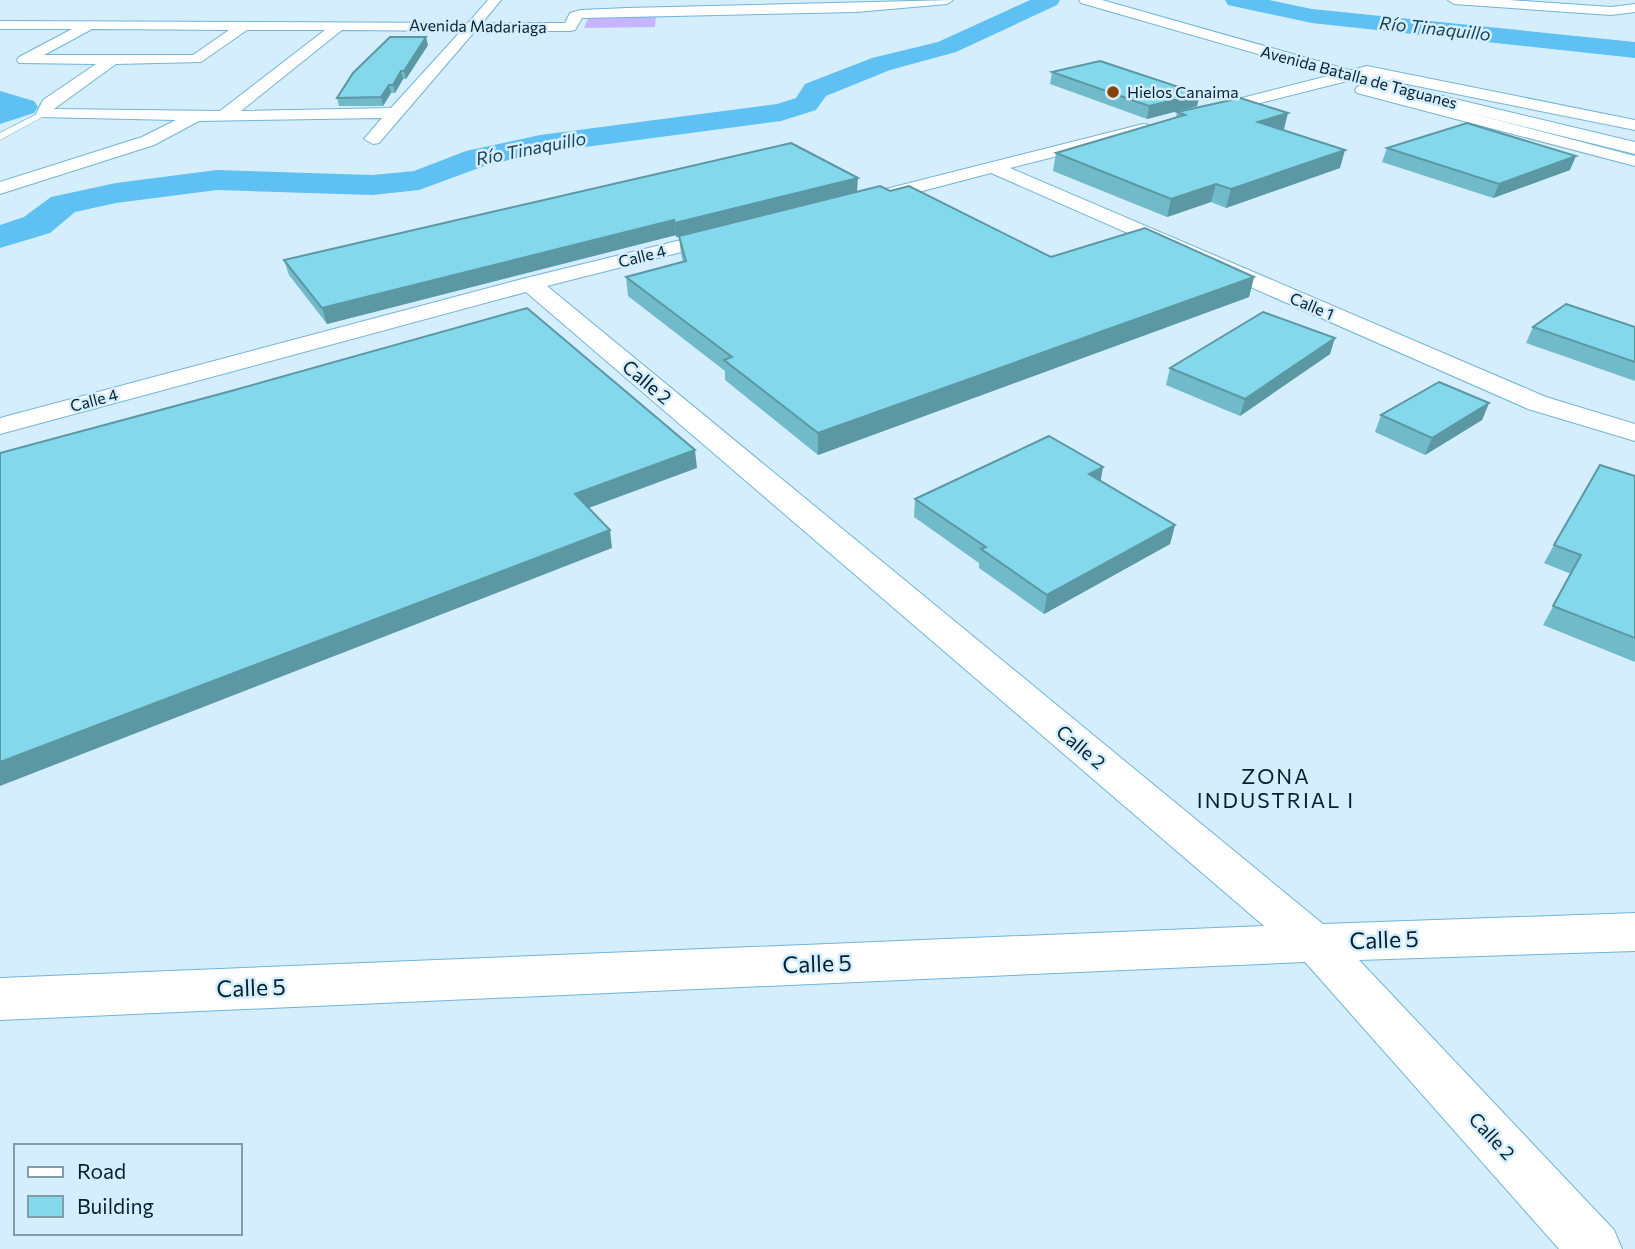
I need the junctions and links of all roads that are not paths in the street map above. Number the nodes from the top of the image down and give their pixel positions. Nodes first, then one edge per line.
1 (495, 0) edge
2 (947, 0) edge
3 (1086, 0) edge
4 (1114, 0) edge
5 (1454, 0) edge
6 (1545, 4) edge
7 (1635, 8) edge
8 (1611, 11) junction
9 (181, 12) dead end
10 (92, 24) junction
11 (162, 24) junction
12 (0, 25) edge
13 (340, 25) junction
14 (1635, 25) edge
15 (244, 26) junction
16 (471, 26) junction
17 (112, 60) junction
18 (1347, 75) junction
19 (395, 113) junction
20 (44, 114) junction
21 (198, 116) junction
22 (224, 116) junction
23 (1635, 125) edge
24 (0, 137) edge
25 (373, 139) dead end
26 (1635, 140) edge
27 (1635, 148) edge
28 (1635, 161) edge
29 (994, 168) junction
30 (0, 188) edge
31 (848, 204) edge
32 (742, 231) edge
33 (530, 284) junction
34 (0, 426) edge
35 (1635, 433) edge
36 (1635, 932) edge
37 (1315, 943) junction
38 (0, 999) edge
39 (1595, 1249) edge

1 - 16 street
2 - 16 street, Avenida Madariaga
3 - 18 street, Avenida Batalla de Taguanes
4 - 18 street, Avenida Batalla de Taguanes
5 - 6 street
6 - 8 street
7 - 8 street
8 - 14 street
9 - 11 street
10 - 11 street, Avenida Madariaga
10 - 12 street, Avenida Madariaga
10 - 17 street
11 - 15 street, Avenida Madariaga
13 - 15 street, Avenida Madariaga
13 - 16 street, Avenida Madariaga
13 - 22 street
15 - 17 street
16 - 19 street
17 - 20 street
18 - 23 street
18 - 26 street, Avenida Batalla de Taguanes
18 - 27 street, Avenida Batalla de Taguanes
18 - 28 street
18 - 29 street
19 - 22 street
19 - 25 street
20 - 21 street
20 - 24 lane
21 - 22 street
21 - 30 street
29 - 31 street
29 - 35 street, Calle 1
32 - 33 street, Calle 4
33 - 34 street, Calle 4
33 - 37 street, Calle 2
36 - 37 street, Calle 5
37 - 38 street, Calle 5
37 - 39 street, Calle 2

